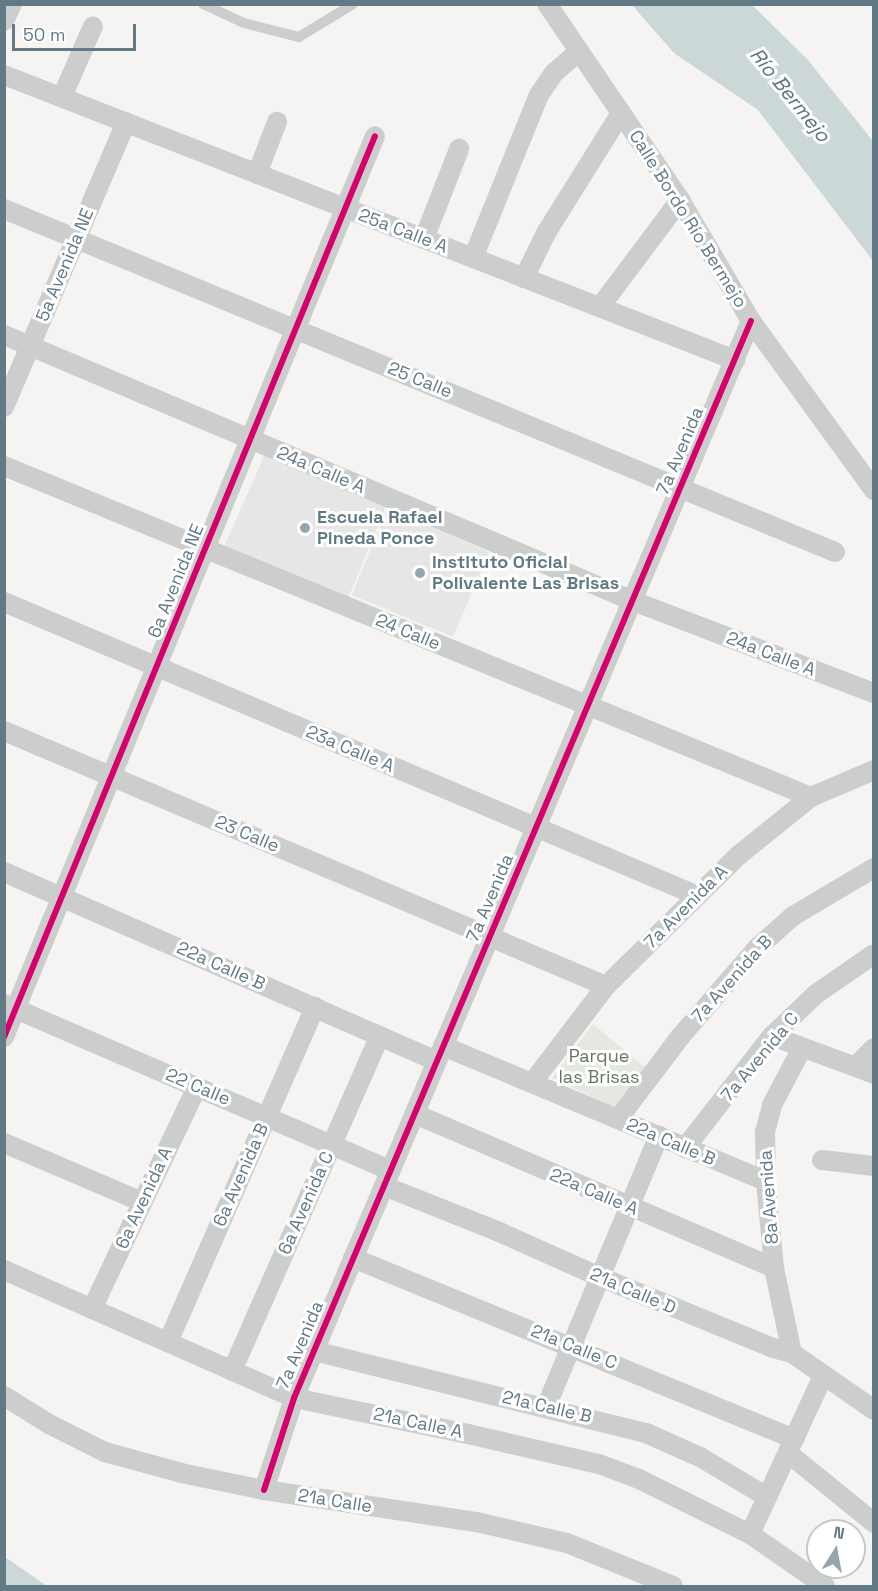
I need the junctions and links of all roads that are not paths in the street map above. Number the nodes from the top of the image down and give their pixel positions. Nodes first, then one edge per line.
1 (12, 4) edge
2 (203, 4) edge
3 (353, 4) edge
4 (547, 4) edge
5 (4, 21) edge
6 (93, 26) dead end
7 (579, 51) junction
8 (4, 75) edge
9 (62, 97) junction
10 (621, 113) junction
11 (126, 122) junction
12 (277, 122) dead end
13 (375, 136) dead end
14 (459, 149) dead end
15 (257, 174) junction
16 (680, 200) junction
17 (4, 209) edge
18 (345, 209) junction
19 (424, 238) junction
20 (76, 239) junction
21 (473, 258) junction
22 (524, 278) junction
23 (600, 307) junction
24 (751, 321) junction
25 (295, 329) junction
26 (4, 334) edge
27 (31, 345) junction
28 (735, 360) junction
29 (4, 407) edge
30 (249, 440) junction
31 (4, 466) edge
32 (680, 488) junction
33 (873, 490) edge
34 (205, 548) junction
35 (835, 552) dead end
36 (633, 601) junction
37 (4, 602) edge
38 (157, 667) junction
39 (873, 693) edge
40 (588, 706) junction
41 (4, 731) edge
42 (873, 770) edge
43 (111, 776) junction
44 (811, 797) junction
45 (536, 828) junction
46 (873, 868) edge
47 (4, 872) edge
48 (696, 896) junction
49 (62, 897) junction
50 (490, 936) junction
51 (873, 954) edge
52 (606, 986) junction
53 (10, 1007) edge
54 (315, 1007) junction
55 (380, 1036) junction
56 (772, 1036) junction
57 (4, 1037) edge
58 (802, 1048) junction
59 (873, 1048) edge
60 (440, 1053) junction
61 (855, 1067) junction
62 (873, 1074) edge
63 (532, 1083) junction
64 (197, 1087) junction
65 (415, 1114) junction
66 (266, 1117) junction
67 (618, 1119) junction
68 (658, 1136) junction
69 (4, 1143) edge
70 (332, 1146) junction
71 (685, 1148) junction
72 (822, 1160) dead end
73 (873, 1166) edge
74 (387, 1178) junction
75 (766, 1181) junction
76 (142, 1202) junction
77 (629, 1207) junction
78 (353, 1258) junction
79 (774, 1268) junction
80 (4, 1270) edge
81 (600, 1277) junction
82 (92, 1309) junction
83 (168, 1342) junction
84 (572, 1346) junction
85 (314, 1351) junction
86 (792, 1353) junction
87 (232, 1371) junction
88 (823, 1376) junction
89 (4, 1396) edge
90 (294, 1398) junction
91 (546, 1407) junction
92 (873, 1410) edge
93 (791, 1446) junction
94 (264, 1490) junction
95 (767, 1497) junction
96 (873, 1523) edge
97 (750, 1534) junction
98 (673, 1587) edge
99 (825, 1587) edge

1 - 5 street
2 - 3 lane
4 - 7 street, Calle Bordo Río Bermejo
6 - 9 street
7 - 10 street, Calle Bordo Río Bermejo
7 - 21 street
8 - 9 street, 25a Calle A
9 - 11 street, 25a Calle A
10 - 16 street, Calle Bordo Río Bermejo
10 - 22 street
11 - 15 street, 25a Calle A
11 - 20 street, 5a Avenida NE
12 - 15 street
13 - 18 street, 6a Avenida NE
14 - 19 street
15 - 18 street, 25a Calle A
16 - 23 street
16 - 24 street, Calle Bordo Río Bermejo
17 - 20 street, 25 Calle
18 - 19 street, 25a Calle A
18 - 25 street, 6a Avenida NE
19 - 21 street, 25a Calle A
20 - 25 street, 25 Calle
20 - 27 street, 5a Avenida NE
21 - 22 street, 25a Calle A
22 - 23 street, 25a Calle A
23 - 28 street, 25a Calle A
24 - 28 street, 7a Avenida
24 - 33 street, Calle Bordo Río Bermejo
25 - 30 street, 6a Avenida NE
25 - 32 street, 25 Calle
26 - 27 street, 24a Calle A
27 - 29 street, 5a Avenida NE
27 - 30 street, 24a Calle A
28 - 32 street, 7a Avenida
30 - 34 street, 6a Avenida NE
30 - 36 street, 24a Calle A
31 - 34 street, 24 Calle
32 - 35 street, 25 Calle
32 - 36 street, 7a Avenida
34 - 38 street, 6a Avenida NE
34 - 40 street, 24 Calle
36 - 39 street, 24a Calle A
36 - 40 street, 7a Avenida
37 - 38 street, 23a Calle A
38 - 43 street, 6a Avenida NE
38 - 45 street, 23a Calle A
40 - 44 street, 24 Calle
40 - 45 street, 7a Avenida
41 - 43 street, 23 Calle
42 - 44 street, 7a Avenida A
43 - 49 street, 6a Avenida NE
43 - 50 street, 23 Calle
44 - 48 street, 7a Avenida A
45 - 48 street, 23a Calle A
45 - 50 street, 7a Avenida
46 - 67 street, 7a Avenida B
47 - 49 street, 22a Calle B
48 - 52 street, 7a Avenida A
49 - 53 street, 6a Avenida NE
49 - 54 street, 22a Calle B
50 - 52 street, 23 Calle
50 - 60 street, 7a Avenida
51 - 56 street, 7a Avenida C
52 - 63 street, 7a Avenida A
53 - 57 street, 6a Avenida NE
53 - 64 street, 22 Calle
54 - 55 street, 22a Calle B
54 - 66 street, 6a Avenida B
55 - 60 street, 22a Calle B
55 - 70 street, 6a Avenida C
56 - 58 street
56 - 71 street, 7a Avenida C
58 - 61 street
58 - 75 street, 8a Avenida
59 - 61 street
60 - 63 street, 22a Calle B
60 - 65 street, 7a Avenida
61 - 62 street
63 - 67 street, 22a Calle B
64 - 66 street, 22 Calle
64 - 76 street, 6a Avenida A
65 - 74 street, 7a Avenida
65 - 77 street, 22a Calle A
66 - 70 street, 22 Calle
66 - 83 street, 6a Avenida B
67 - 68 street, 22a Calle B
68 - 71 street, 22a Calle B
68 - 77 street
69 - 76 street
70 - 74 street, 22 Calle
70 - 87 street, 6a Avenida C
71 - 75 street, 22a Calle B
72 - 73 street
74 - 78 street, 7a Avenida
74 - 81 street, 21a Calle D
75 - 79 street, 8a Avenida
76 - 82 street, 6a Avenida A
77 - 79 street, 22a Calle A
77 - 81 street
78 - 84 street, 21a Calle C
78 - 85 street, 7a Avenida
79 - 86 street, 8a Avenida
80 - 82 street, 21a Calle A
81 - 84 street
81 - 86 street, 21a Calle D
82 - 83 street, 21a Calle A
83 - 87 street, 21a Calle A
84 - 91 street
84 - 93 street, 21a Calle C
85 - 90 street, 7a Avenida
85 - 91 street, 21a Calle B
86 - 88 street, 21a Calle D
87 - 90 street, 21a Calle A
88 - 92 street, 21a Calle D
88 - 93 street
89 - 94 street, 21a Calle
90 - 94 street, 7a Avenida
90 - 97 street, 21a Calle A
91 - 95 street, 21a Calle B
93 - 95 street
93 - 96 street, 21a Calle C
94 - 98 street, 21a Calle
95 - 97 street
97 - 99 street, 21a Calle A

